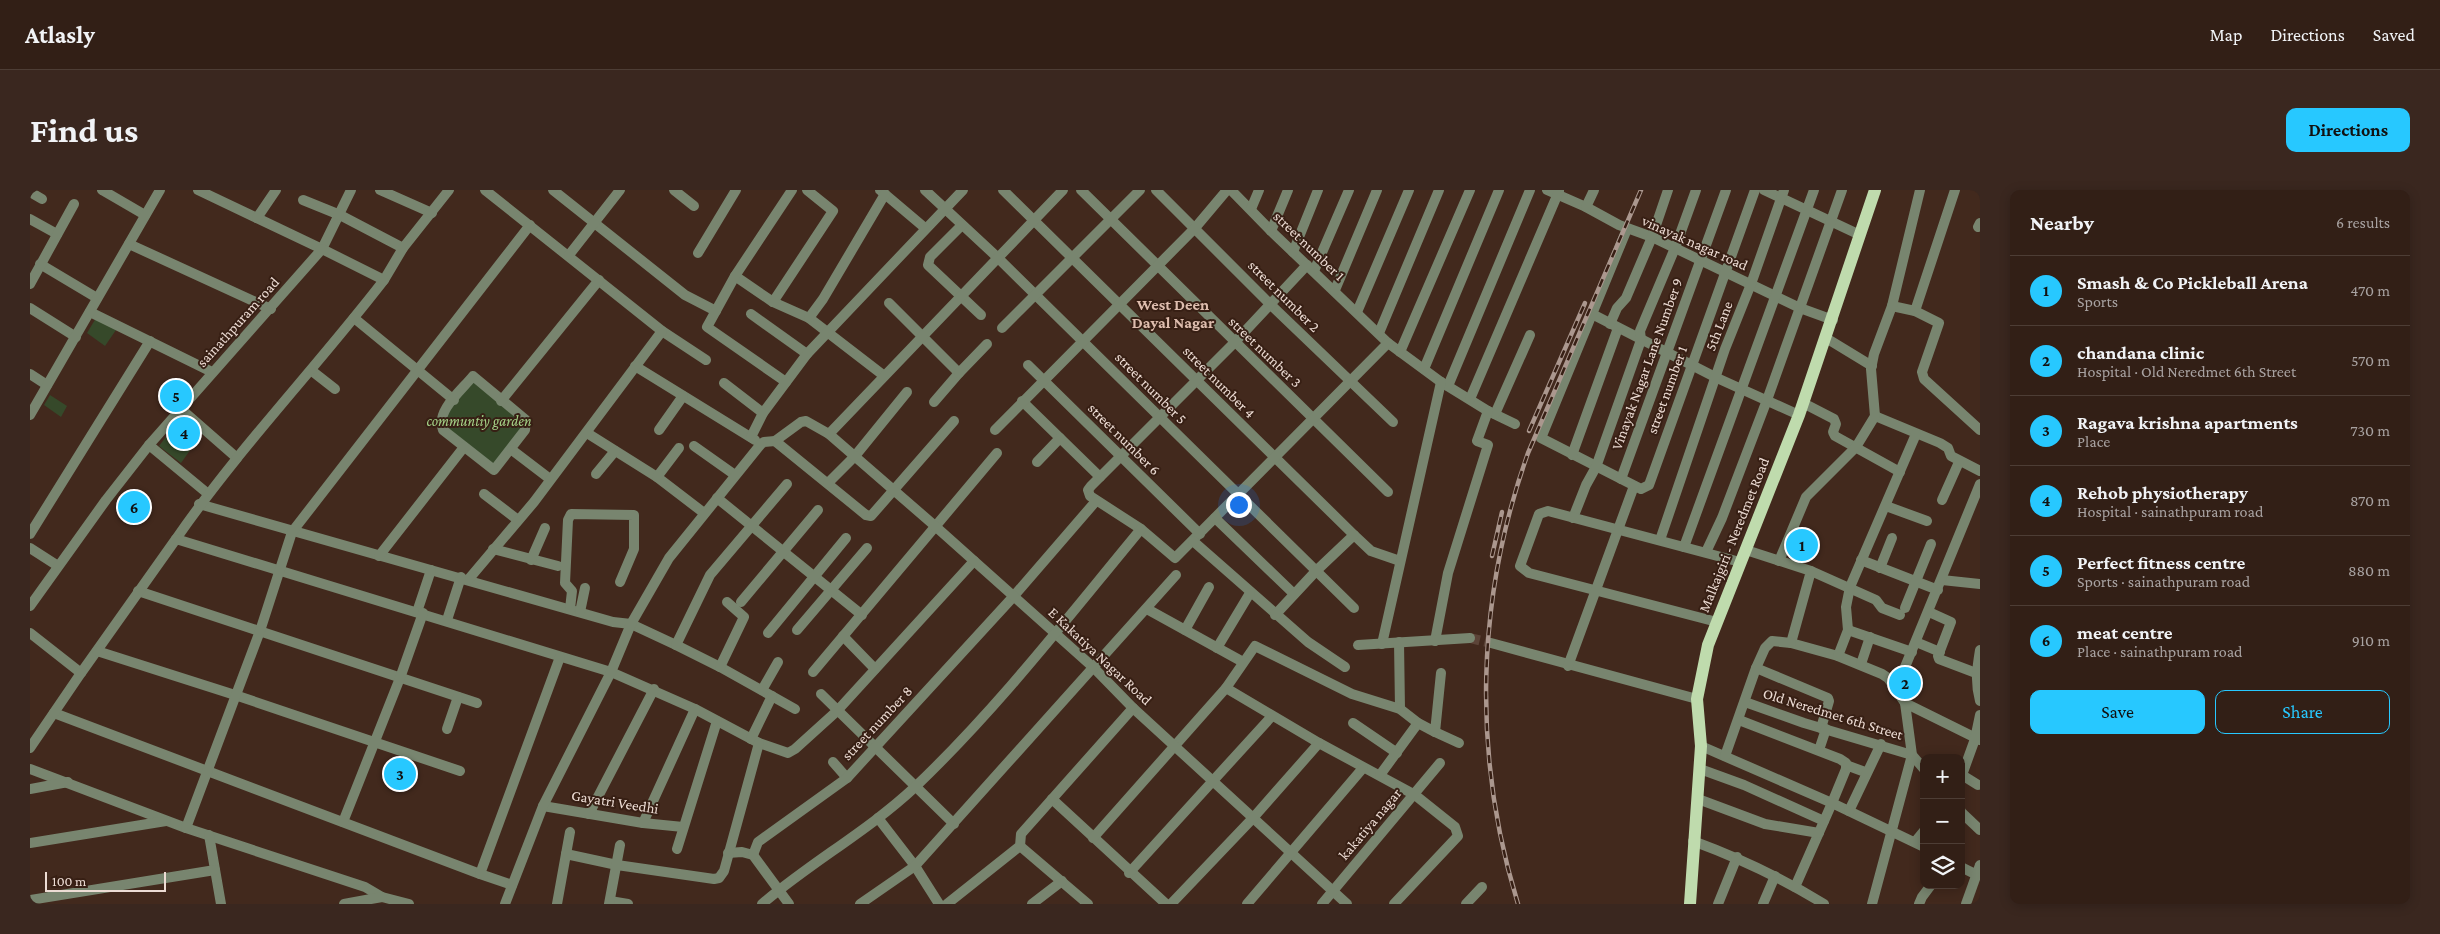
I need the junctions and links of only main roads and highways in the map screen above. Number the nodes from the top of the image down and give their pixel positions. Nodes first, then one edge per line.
1 (1875, 190) edge
2 (1690, 904) edge

1 - 2 main road, Malkajgiri - Neredmet Road

